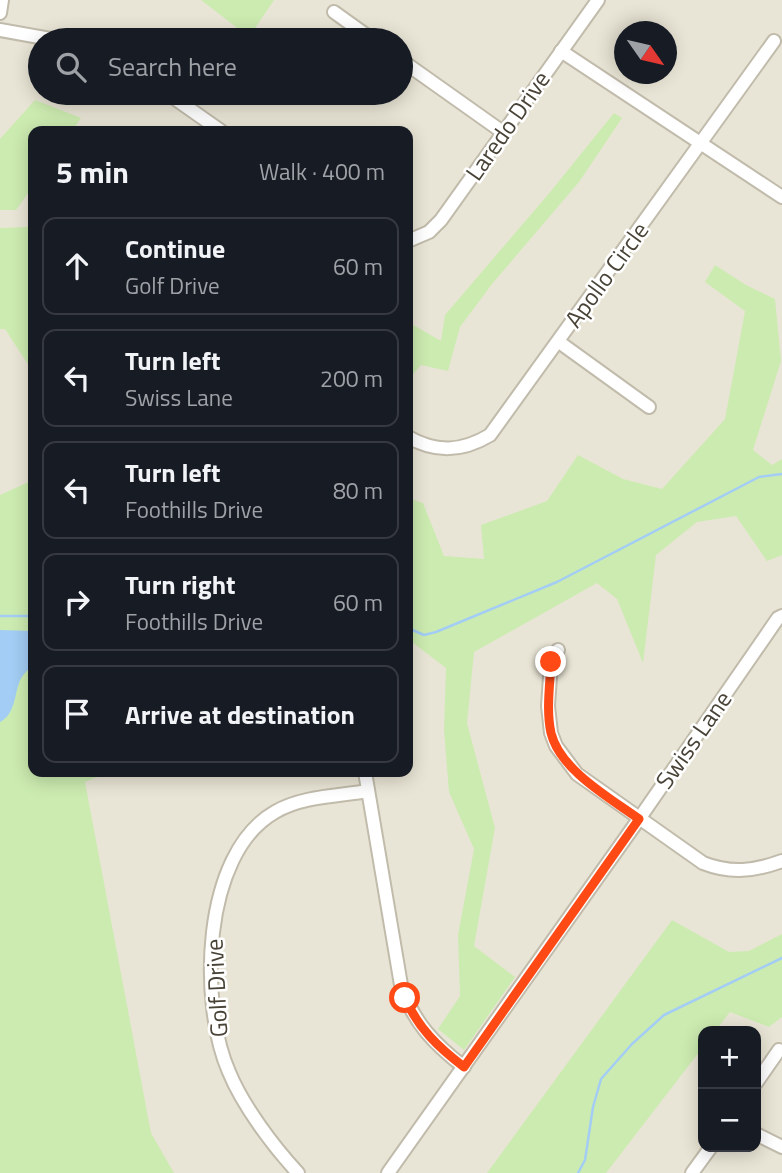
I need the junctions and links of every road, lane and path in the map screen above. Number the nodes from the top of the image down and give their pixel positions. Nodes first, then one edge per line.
1 (2, 0) edge
2 (598, 0) edge
3 (334, 12) dead end
4 (0, 13) edge
5 (356, 28) edge
6 (0, 30) edge
7 (28, 35) edge
8 (774, 41) dead end
9 (561, 51) junction
10 (413, 69) edge
11 (184, 105) edge
12 (214, 126) edge
13 (504, 134) junction
14 (701, 144) junction
15 (782, 197) edge
16 (413, 239) edge
17 (559, 342) junction
18 (649, 407) dead end
19 (413, 440) edge
20 (782, 616) edge
21 (558, 650) dead end
22 (366, 777) edge
23 (368, 791) junction
24 (639, 819) junction
25 (782, 861) edge
26 (779, 1050) dead end
27 (464, 1067) junction
28 (761, 1076) edge
29 (761, 1136) edge
30 (782, 1147) edge
31 (707, 1152) edge
32 (298, 1173) edge
33 (388, 1173) edge
34 (692, 1173) edge

1 - 4 street
2 - 9 street, Laredo Drive
3 - 5 street
6 - 7 street
8 - 14 street, Apollo Circle
9 - 13 street, Laredo Drive
9 - 14 street
10 - 13 street
11 - 12 street
13 - 16 street, Laredo Drive
14 - 15 street
14 - 17 street, Apollo Circle
17 - 18 street
17 - 19 street, Apollo Circle
20 - 24 street, Swiss Lane
21 - 24 street
22 - 23 street
23 - 27 street
23 - 32 street, Golf Drive
24 - 25 street
24 - 27 street, Swiss Lane
26 - 28 street
27 - 33 street, Swiss Lane
29 - 30 street
31 - 34 street

